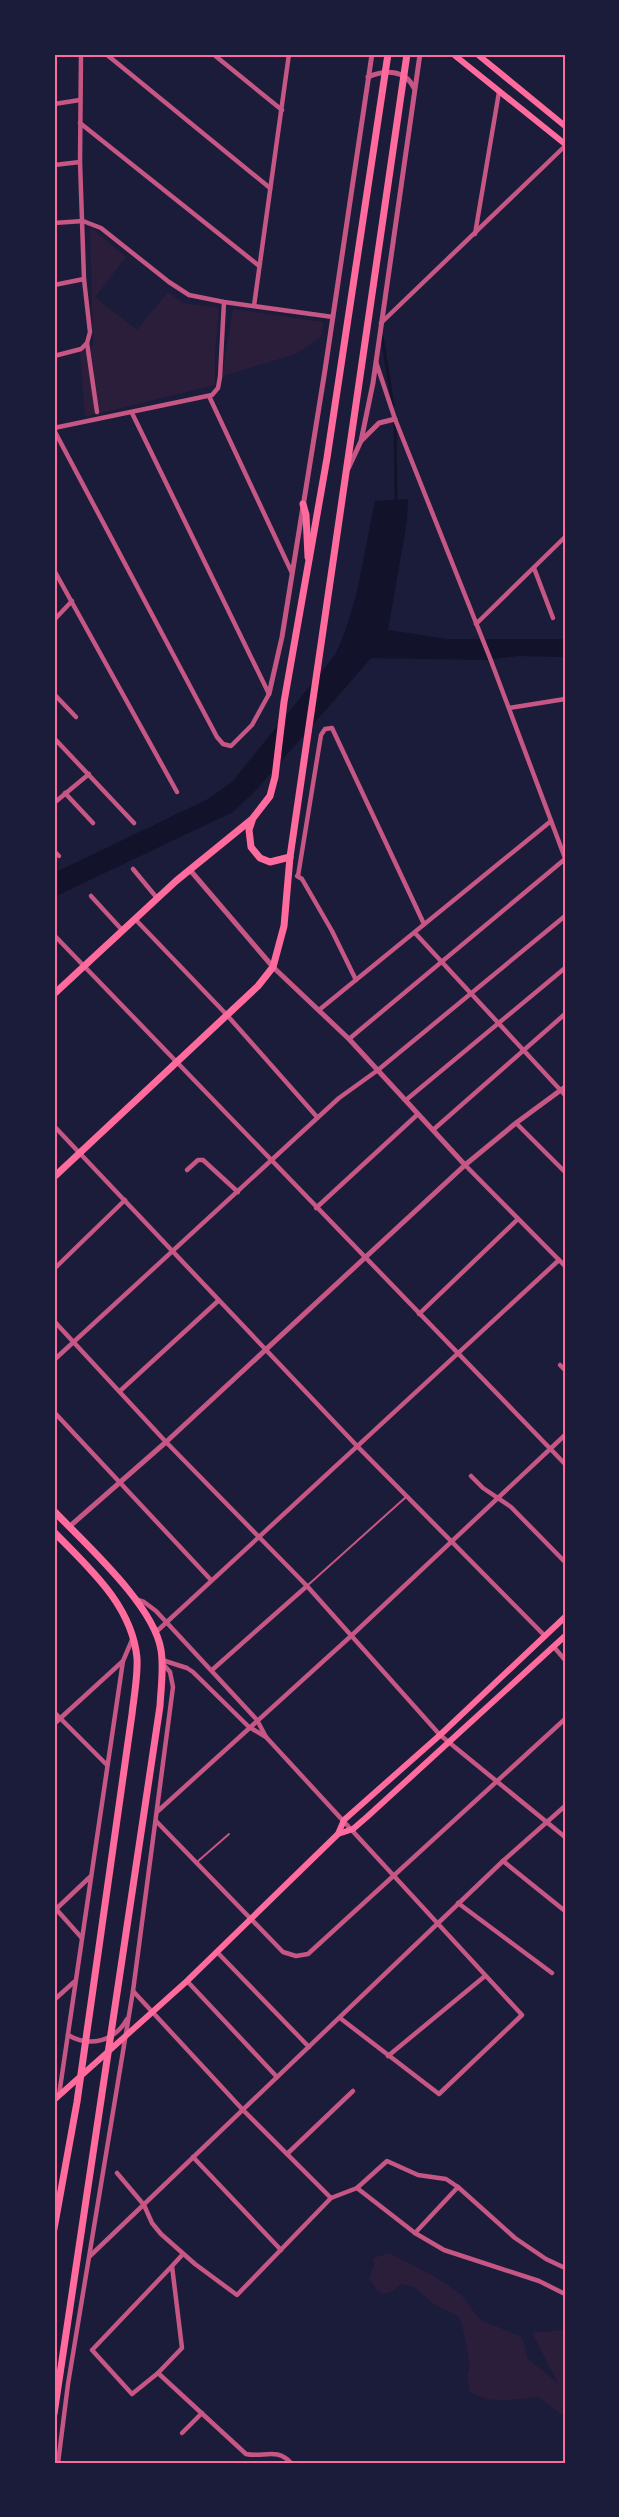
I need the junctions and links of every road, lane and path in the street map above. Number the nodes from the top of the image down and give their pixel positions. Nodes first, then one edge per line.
1 (81, 54) edge
2 (106, 54) edge
3 (213, 54) edge
4 (289, 54) edge
5 (372, 54) edge
6 (388, 54) edge
7 (407, 54) edge
8 (420, 54) edge
9 (453, 54) edge
10 (477, 54) edge
11 (368, 77) junction
12 (415, 89) junction
13 (499, 92) junction
14 (80, 100) junction
15 (54, 104) edge
16 (282, 110) junction
17 (80, 123) junction
18 (565, 126) edge
19 (565, 145) edge
20 (80, 162) junction
21 (54, 165) edge
22 (270, 188) junction
23 (83, 220) junction
24 (54, 223) edge
25 (475, 234) junction
26 (258, 265) junction
27 (84, 279) junction
28 (54, 285) edge
29 (224, 302) junction
30 (254, 306) junction
31 (333, 317) junction
32 (380, 324) junction
33 (87, 343) junction
34 (54, 356) edge
35 (375, 359) junction
36 (210, 395) junction
37 (98, 412) dead end
38 (132, 413) junction
39 (395, 419) junction
40 (54, 429) edge
41 (361, 441) junction
42 (348, 469) junction
43 (303, 504) junction
44 (565, 537) edge
45 (309, 561) junction
46 (534, 568) junction
47 (54, 570) edge
48 (292, 573) junction
49 (72, 601) junction
50 (553, 618) dead end
51 (54, 620) edge
52 (476, 624) junction
53 (54, 694) edge
54 (269, 694) junction
55 (565, 699) edge
56 (509, 708) junction
57 (76, 717) dead end
58 (54, 738) edge
59 (88, 774) junction
60 (177, 792) dead end
61 (65, 793) junction
62 (54, 803) edge
63 (253, 818) junction
64 (551, 821) junction
65 (134, 823) dead end
66 (93, 824) dead end
67 (54, 851) edge
68 (59, 856) dead end
69 (290, 857) junction
70 (565, 858) edge
71 (133, 869) dead end
72 (190, 870) junction
73 (289, 876) junction
74 (298, 876) junction
75 (91, 896) dead end
76 (157, 898) junction
77 (565, 916) edge
78 (135, 919) junction
79 (424, 924) junction
80 (123, 931) junction
81 (415, 933) junction
82 (54, 935) edge
83 (442, 962) junction
84 (85, 966) junction
85 (273, 967) junction
86 (565, 968) edge
87 (356, 980) junction
88 (472, 993) junction
89 (54, 994) edge
90 (319, 1010) junction
91 (226, 1014) junction
92 (565, 1014) edge
93 (498, 1022) junction
94 (349, 1039) junction
95 (524, 1050) junction
96 (177, 1061) junction
97 (378, 1070) junction
98 (563, 1088) edge
99 (565, 1095) edge
100 (406, 1100) junction
101 (418, 1114) junction
102 (317, 1117) junction
103 (516, 1123) junction
104 (54, 1126) edge
105 (433, 1130) junction
106 (80, 1153) junction
107 (271, 1160) junction
108 (465, 1165) junction
109 (188, 1170) dead end
110 (565, 1172) edge
111 (54, 1177) edge
112 (238, 1192) junction
113 (125, 1200) junction
114 (316, 1208) junction
115 (518, 1219) junction
116 (173, 1251) junction
117 (366, 1257) junction
118 (559, 1260) junction
119 (565, 1266) edge
120 (54, 1269) edge
121 (218, 1301) junction
122 (419, 1314) junction
123 (54, 1321) edge
124 (73, 1341) junction
125 (265, 1350) junction
126 (459, 1354) junction
127 (54, 1359) edge
128 (560, 1365) dead end
129 (565, 1370) edge
130 (120, 1391) junction
131 (54, 1412) edge
132 (565, 1435) edge
133 (166, 1442) junction
134 (357, 1447) junction
135 (550, 1449) junction
136 (565, 1464) edge
137 (471, 1476) dead end
138 (121, 1483) junction
139 (406, 1497) junction
140 (498, 1497) junction
141 (54, 1511) edge
142 (69, 1527) junction
143 (259, 1536) junction
144 (56, 1537) edge
145 (450, 1542) junction
146 (565, 1562) edge
147 (211, 1580) junction
148 (307, 1586) junction
149 (135, 1599) junction
150 (565, 1617) edge
151 (167, 1622) junction
152 (156, 1632) junction
153 (351, 1636) junction
154 (545, 1636) junction
155 (565, 1636) edge
156 (133, 1637) junction
157 (554, 1647) junction
158 (565, 1660) edge
159 (123, 1661) junction
160 (162, 1662) junction
161 (212, 1671) junction
162 (54, 1712) edge
163 (60, 1718) junction
164 (565, 1719) edge
165 (257, 1720) junction
166 (54, 1724) edge
167 (249, 1728) junction
168 (440, 1735) junction
169 (266, 1737) junction
170 (450, 1743) junction
171 (107, 1765) junction
172 (498, 1782) junction
173 (565, 1806) edge
174 (158, 1811) junction
175 (344, 1820) junction
176 (157, 1822) junction
177 (546, 1823) junction
178 (353, 1829) junction
179 (229, 1834) dead end
180 (338, 1834) junction
181 (565, 1837) edge
182 (503, 1861) junction
183 (197, 1862) junction
184 (394, 1875) junction
185 (91, 1876) junction
186 (458, 1903) junction
187 (55, 1909) edge
188 (565, 1911) edge
189 (251, 1918) junction
190 (437, 1923) junction
191 (81, 1936) junction
192 (218, 1952) junction
193 (552, 1973) dead end
194 (485, 1976) junction
195 (187, 1981) junction
196 (74, 1982) junction
197 (133, 1991) junction
198 (54, 2000) edge
199 (130, 2011) junction
200 (153, 2013) junction
201 (340, 2018) junction
202 (68, 2035) junction
203 (126, 2038) junction
204 (309, 2047) junction
205 (388, 2056) junction
206 (278, 2077) junction
207 (353, 2091) dead end
208 (56, 2098) edge
209 (243, 2110) junction
210 (286, 2154) junction
211 (194, 2157) junction
212 (117, 2174) dead end
213 (458, 2187) junction
214 (357, 2188) junction
215 (331, 2198) junction
216 (144, 2205) junction
217 (54, 2229) edge
218 (415, 2233) junction
219 (281, 2250) junction
220 (183, 2254) junction
221 (90, 2256) junction
222 (172, 2266) junction
223 (565, 2268) edge
224 (565, 2294) edge
225 (158, 2373) junction
226 (58, 2383) junction
227 (68, 2384) junction
228 (202, 2413) junction
229 (54, 2414) edge
230 (182, 2433) dead end
231 (58, 2463) edge
232 (291, 2463) edge

1 - 14 street
2 - 22 street
3 - 16 street
4 - 16 street
5 - 11 street
6 - 45 main road
7 - 42 main road
8 - 12 street
9 - 13 main road
10 - 18 main road
11 - 12 street
11 - 31 street
12 - 32 street
13 - 19 main road
13 - 25 street
14 - 15 street
14 - 17 street
16 - 22 street
17 - 20 street
17 - 26 street
19 - 25 street
20 - 21 street
20 - 23 street
22 - 26 street
23 - 24 street
23 - 27 street
23 - 29 street
25 - 32 street
26 - 30 street
27 - 28 street
27 - 33 street
29 - 30 street
29 - 36 street
30 - 31 street
31 - 43 street
32 - 35 street
33 - 34 street
33 - 37 street
35 - 39 street
35 - 41 street
36 - 38 street
36 - 48 street
38 - 40 street
38 - 54 street
39 - 41 street
39 - 52 street
40 - 54 street
41 - 42 street
42 - 69 main road
43 - 45 main road
43 - 48 street
44 - 46 street
45 - 63 main road
46 - 50 street
46 - 52 street
47 - 49 street
48 - 54 street
49 - 51 street
49 - 60 street
52 - 56 street
53 - 57 street
55 - 56 street
56 - 64 street
58 - 59 street
59 - 61 street
59 - 65 street
61 - 62 street
61 - 66 street
63 - 69 main road
63 - 72 main road
64 - 70 street
64 - 79 street
67 - 68 street
69 - 73 main road
70 - 83 street
71 - 76 street
72 - 76 main road
72 - 85 street
73 - 74 street
73 - 85 main road
74 - 79 street
74 - 87 street
75 - 80 street
76 - 78 main road
77 - 88 street
78 - 80 main road
78 - 91 street
79 - 81 street
80 - 84 main road
81 - 83 street
81 - 87 street
82 - 84 street
83 - 88 street
83 - 94 street
84 - 89 main road
84 - 96 street
85 - 90 street
85 - 91 main road
86 - 93 street
87 - 90 street
88 - 93 street
88 - 97 street
90 - 94 street
91 - 96 main road
91 - 102 street
92 - 95 street
93 - 95 street
93 - 100 street
94 - 97 street
95 - 98 street
95 - 105 street
96 - 106 main road
96 - 107 street
97 - 100 street
97 - 102 street
98 - 99 street
98 - 103 street
100 - 101 street
101 - 105 street
101 - 114 street
102 - 107 street
103 - 108 street
103 - 110 street
104 - 106 street
105 - 108 street
106 - 111 main road
106 - 113 street
107 - 112 street
107 - 114 street
108 - 115 street
108 - 117 street
109 - 112 street
112 - 116 street
113 - 116 street
113 - 120 street
114 - 117 street
115 - 118 street
115 - 122 street
116 - 121 street
116 - 124 street
117 - 122 street
117 - 125 street
118 - 119 street
118 - 126 street
121 - 125 street
121 - 130 street
122 - 126 street
123 - 124 street
124 - 127 street
124 - 130 street
125 - 133 street
125 - 134 street
126 - 134 street
126 - 135 street
128 - 129 street
130 - 133 street
131 - 138 street
132 - 135 street
133 - 138 street
133 - 143 street
134 - 139 street
134 - 143 street
135 - 136 street
135 - 140 street
137 - 140 street
138 - 142 street
138 - 147 street
139 - 145 street
139 - 148 lane
140 - 145 street
140 - 146 street
141 - 142 main road
142 - 149 main road
143 - 147 street
143 - 148 street
144 - 156 main road
145 - 153 street
145 - 154 street
147 - 151 street
148 - 153 street
148 - 161 street
149 - 151 street
149 - 152 main road
150 - 154 main road
151 - 152 street
151 - 161 street
152 - 160 main road
153 - 165 street
153 - 168 street
154 - 168 main road
155 - 157 main road
156 - 159 street
156 - 217 main road
157 - 158 street
157 - 170 main road
159 - 163 street
159 - 171 street
160 - 167 street
160 - 174 street
160 - 226 main road
161 - 165 street
162 - 163 street
163 - 166 street
163 - 171 street
164 - 172 street
165 - 167 street
165 - 169 street
167 - 169 street
167 - 174 street
168 - 170 street
168 - 175 main road
169 - 175 street
170 - 172 street
170 - 178 main road
171 - 185 street
172 - 177 street
172 - 184 street
173 - 177 street
174 - 176 street
175 - 178 street
175 - 180 main road
176 - 183 street
176 - 197 street
177 - 181 street
177 - 182 street
178 - 180 main road
178 - 184 street
179 - 183 lane
180 - 189 main road
182 - 186 street
182 - 188 street
183 - 189 street
184 - 189 street
184 - 190 street
185 - 187 street
185 - 191 street
186 - 190 street
186 - 193 street
187 - 191 street
189 - 192 main road
190 - 194 street
190 - 201 street
191 - 196 street
192 - 195 main road
192 - 204 street
194 - 205 street
194 - 205 street
195 - 200 main road
195 - 206 street
196 - 198 street
196 - 202 street
197 - 199 street
197 - 200 street
199 - 202 street
199 - 203 street
200 - 203 main road
200 - 209 street
201 - 204 street
201 - 205 street
202 - 208 street
203 - 208 main road
203 - 221 street
204 - 206 street
206 - 209 street
207 - 210 street
209 - 210 street
209 - 211 street
210 - 215 street
211 - 216 street
211 - 219 street
212 - 216 street
213 - 214 street
213 - 218 street
213 - 223 street
214 - 215 street
214 - 218 street
215 - 219 street
216 - 220 street
216 - 221 street
218 - 224 street
219 - 220 street
220 - 222 street
221 - 227 street
222 - 225 street
222 - 225 street
225 - 228 street
226 - 227 street
226 - 229 main road
227 - 231 street
228 - 230 street
228 - 232 street

